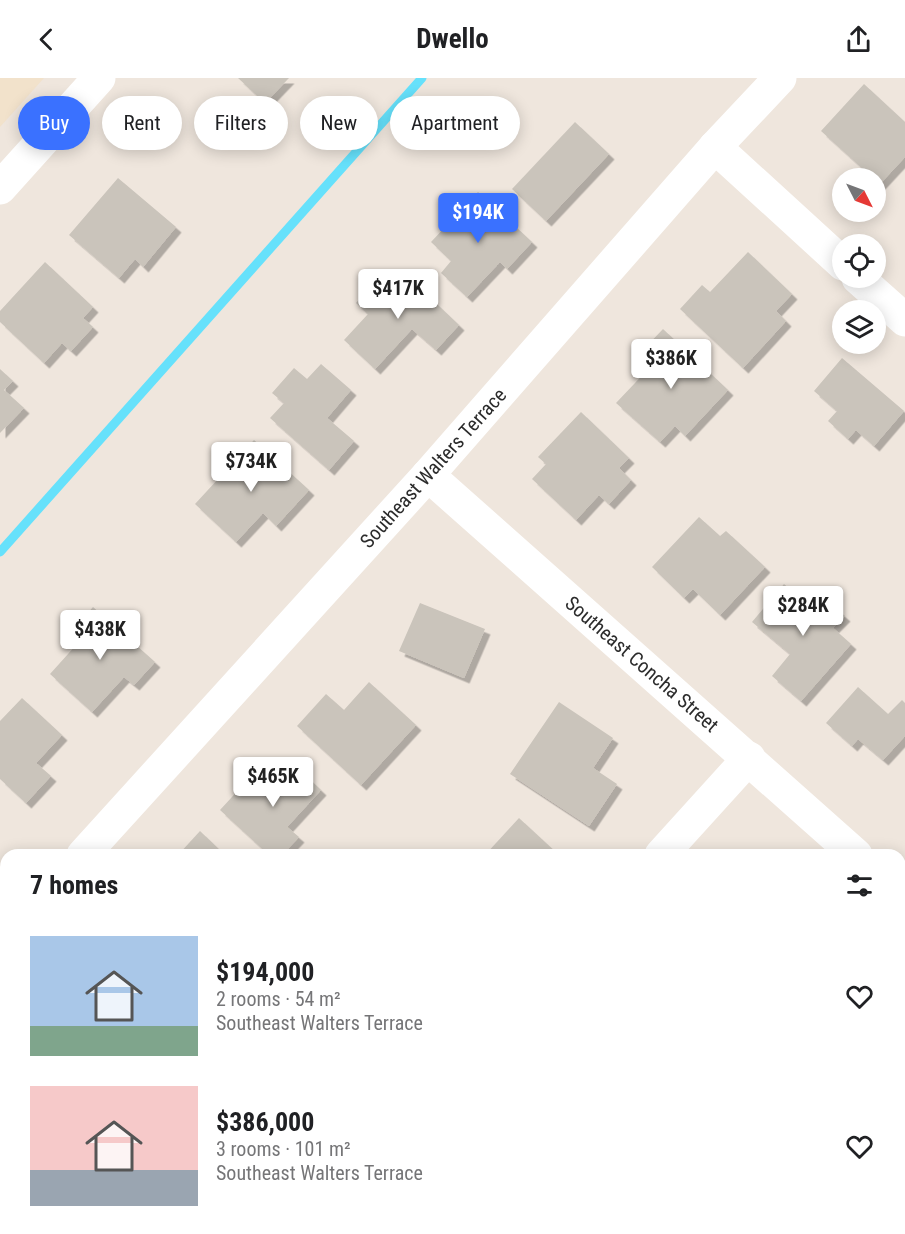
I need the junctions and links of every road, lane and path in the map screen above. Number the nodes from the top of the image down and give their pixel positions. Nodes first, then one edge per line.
1 (99, 78) edge
2 (780, 78) edge
3 (715, 147) junction
4 (0, 188) edge
5 (832, 254) edge
6 (869, 288) edge
7 (905, 320) edge
8 (428, 475) junction
9 (749, 758) junction
10 (87, 849) edge
11 (667, 849) edge
12 (849, 849) edge

1 - 4 street
2 - 3 street, Southeast Walters Terrace
3 - 5 street
3 - 8 street, Southeast Walters Terrace
6 - 7 street
8 - 9 street, Southeast Concha Street
8 - 10 street, Southeast Walters Terrace
9 - 11 street
9 - 12 street, Southeast Concha Street

